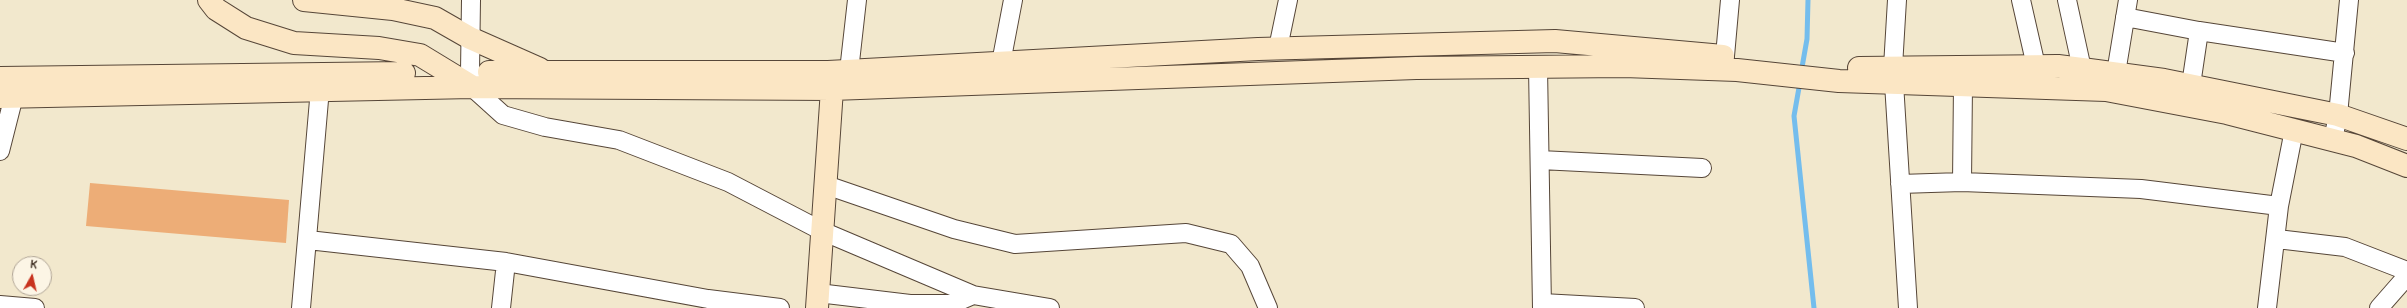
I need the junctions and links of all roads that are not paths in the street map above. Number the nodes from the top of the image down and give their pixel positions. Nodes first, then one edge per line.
1 (209, 0) edge
2 (304, 0) edge
3 (471, 0) edge
4 (856, 0) edge
5 (1013, 0) edge
6 (1288, 0) edge
7 (1730, 0) edge
8 (1897, 0) edge
9 (2021, 0) edge
10 (2067, 0) edge
11 (2345, 1) edge
12 (2126, 8) edge
13 (2199, 31) junction
14 (470, 38) junction
15 (1278, 48) junction
16 (2345, 53) junction
17 (1001, 63) junction
18 (1724, 63) junction
19 (2036, 66) junction
20 (1538, 67) junction
21 (2082, 69) junction
22 (446, 72) junction
23 (547, 72) junction
24 (1279, 73) junction
25 (2116, 73) junction
26 (1894, 75) junction
27 (836, 77) junction
28 (471, 80) junction
29 (321, 82) junction
30 (1963, 85) junction
31 (2191, 85) junction
32 (8, 87) edge
33 (2338, 115) junction
34 (2294, 130) junction
35 (2407, 139) edge
36 (2333, 140) junction
37 (0, 151) edge
38 (1540, 160) junction
39 (2407, 166) edge
40 (1702, 168) dead end
41 (1962, 182) junction
42 (1900, 184) junction
43 (826, 185) junction
44 (2279, 206) junction
45 (822, 231) junction
46 (2276, 239) junction
47 (308, 240) junction
48 (506, 262) junction
49 (2407, 271) edge
50 (2407, 276) edge
51 (973, 295) junction
52 (818, 300) edge
53 (0, 305) edge
54 (1542, 305) edge
55 (35, 308) edge
56 (301, 308) edge
57 (501, 308) edge
58 (780, 308) edge
59 (1050, 308) edge
60 (1268, 308) edge
61 (1635, 308) edge
62 (1908, 308) edge
63 (2267, 308) edge
64 (2379, 308) edge

1 - 22 main road
2 - 14 main road
3 - 14 street
4 - 27 street
5 - 17 street
6 - 15 street
7 - 18 street
8 - 26 street
9 - 19 street
10 - 21 street
11 - 16 street
12 - 13 street
12 - 25 street
13 - 16 street
13 - 31 street
14 - 23 main road
14 - 28 street
15 - 17 main road
15 - 18 main road
15 - 24 main road
16 - 33 street
17 - 27 main road
18 - 20 main road
18 - 26 main road
19 - 21 main road
19 - 26 main road
20 - 24 main road
20 - 38 street
21 - 25 main road
22 - 28 main road
22 - 29 main road
23 - 27 main road
23 - 28 main road
24 - 27 main road
25 - 31 main road
26 - 30 main road
26 - 42 street
27 - 28 main road
27 - 43 main road
28 - 29 main road
28 - 45 street
29 - 32 main road
29 - 47 street
30 - 34 main road
30 - 41 street
31 - 33 main road
32 - 37 street
33 - 35 main road
33 - 36 street
34 - 36 main road
34 - 44 street
36 - 39 main road
38 - 40 street
38 - 54 street
41 - 42 street
41 - 44 street
42 - 62 street
43 - 45 main road
43 - 60 street
44 - 46 street
45 - 51 street
45 - 52 main road
46 - 49 street
46 - 63 street
47 - 48 street
47 - 56 street
48 - 57 street
48 - 58 street
50 - 64 street
51 - 52 street
51 - 59 street
53 - 55 street
54 - 61 street

